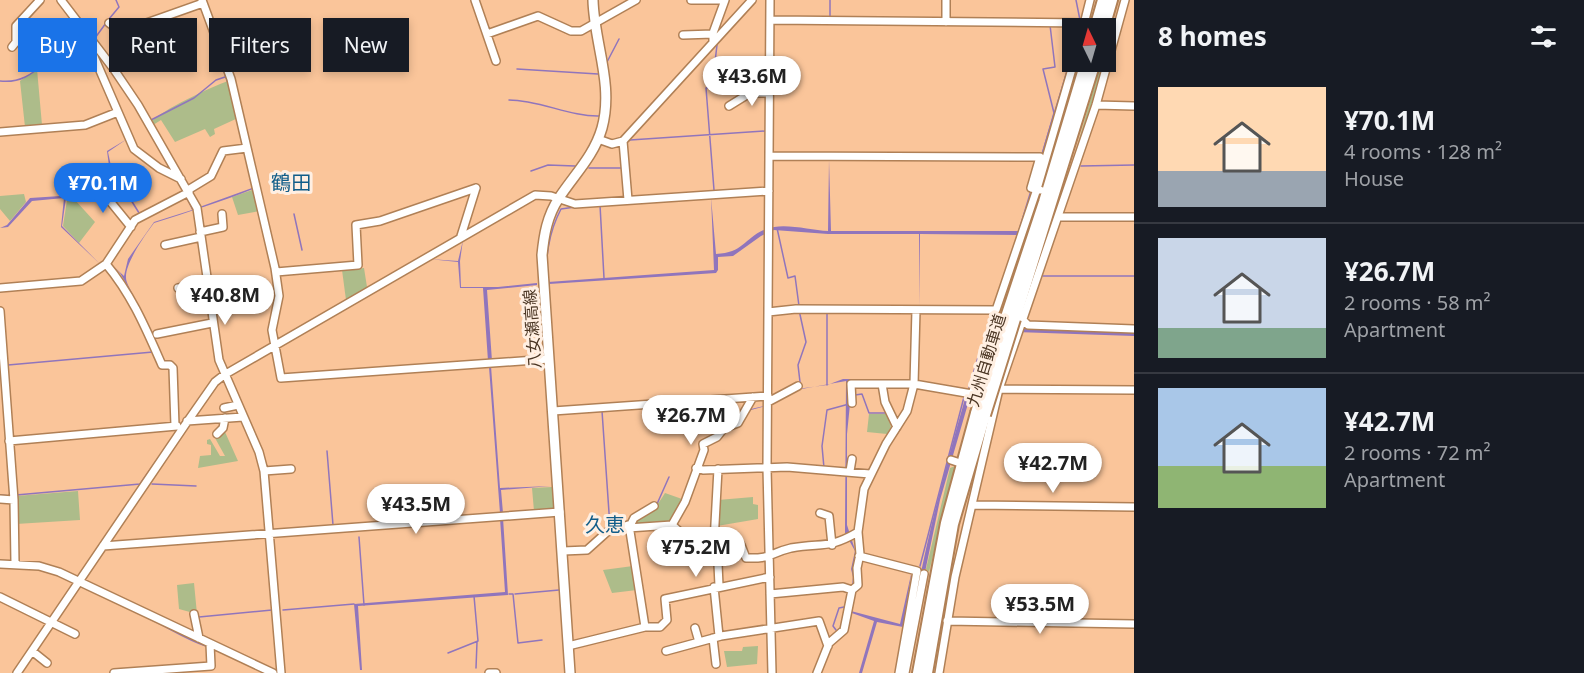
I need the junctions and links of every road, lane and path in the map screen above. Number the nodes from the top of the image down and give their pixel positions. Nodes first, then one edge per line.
1 (40, 0) edge
2 (61, 0) edge
3 (475, 0) edge
4 (593, 0) edge
5 (636, 0) edge
6 (691, 0) edge
7 (724, 0) edge
8 (752, 0) edge
9 (770, 0) edge
10 (946, 0) edge
11 (1090, 0) edge
12 (1103, 0) edge
13 (1112, 0) edge
14 (1125, 0) edge
15 (203, 1) edge
16 (75, 18) edge
17 (158, 18) edge
18 (1085, 18) edge
19 (1098, 18) edge
20 (1107, 18) edge
21 (770, 20) junction
22 (946, 22) junction
23 (1116, 23) edge
24 (596, 24) junction
25 (1062, 24) edge
26 (487, 34) junction
27 (683, 35) dead end
28 (713, 38) junction
29 (12, 47) dead end
30 (97, 48) edge
31 (496, 61) dead end
32 (97, 66) edge
33 (1076, 72) edge
34 (1076, 72) edge
35 (1097, 72) edge
36 (1099, 72) edge
37 (770, 93) junction
38 (1096, 105) junction
39 (729, 106) dead end
40 (1134, 106) edge
41 (118, 112) junction
42 (0, 132) edge
43 (598, 139) junction
44 (623, 141) junction
45 (247, 148) junction
46 (770, 156) junction
47 (181, 179) junction
48 (104, 185) dead end
49 (1039, 190) junction
50 (188, 191) junction
51 (769, 191) junction
52 (558, 199) junction
53 (628, 200) junction
54 (222, 214) dead end
55 (1059, 217) junction
56 (1134, 217) edge
57 (131, 227) junction
58 (167, 234) dead end
59 (200, 234) junction
60 (461, 236) junction
61 (106, 264) junction
62 (276, 272) junction
63 (206, 284) junction
64 (236, 286) dead end
65 (0, 288) edge
66 (178, 288) dead end
67 (235, 296) junction
68 (245, 301) dead end
69 (209, 303) junction
70 (916, 310) junction
71 (0, 311) edge
72 (768, 312) junction
73 (1014, 319) junction
74 (212, 323) junction
75 (1134, 329) edge
76 (157, 334) dead end
77 (273, 344) junction
78 (549, 359) junction
79 (3, 368) edge
80 (224, 375) junction
81 (882, 384) junction
82 (914, 384) junction
83 (798, 386) dead end
84 (1000, 386) junction
85 (1134, 390) edge
86 (753, 397) junction
87 (768, 399) junction
88 (852, 403) dead end
89 (238, 405) junction
90 (224, 408) dead end
91 (553, 411) junction
92 (981, 414) junction
93 (243, 417) junction
94 (225, 418) junction
95 (4, 422) edge
96 (186, 423) junction
97 (175, 426) junction
98 (897, 427) junction
99 (217, 434) dead end
100 (9, 441) junction
101 (852, 459) dead end
102 (696, 468) junction
103 (767, 468) junction
104 (291, 469) dead end
105 (718, 469) junction
106 (264, 471) junction
107 (850, 471) junction
108 (870, 474) junction
109 (0, 499) edge
110 (14, 500) junction
111 (972, 505) junction
112 (654, 506) dead end
113 (1134, 507) edge
114 (560, 512) junction
115 (820, 513) dead end
116 (672, 525) junction
117 (629, 527) junction
118 (858, 532) junction
119 (270, 534) junction
120 (716, 542) junction
121 (832, 545) junction
122 (103, 546) junction
123 (563, 551) junction
124 (859, 556) junction
125 (770, 558) junction
126 (15, 563) junction
127 (0, 564) edge
128 (924, 574) dead end
129 (770, 577) junction
130 (80, 582) junction
131 (716, 586) junction
132 (852, 590) junction
133 (770, 594) junction
134 (0, 597) edge
135 (194, 614) dead end
136 (947, 621) junction
137 (51, 623) junction
138 (1134, 624) edge
139 (645, 627) junction
140 (695, 628) dead end
141 (771, 630) junction
142 (75, 634) dead end
143 (716, 637) junction
144 (199, 638) junction
145 (699, 642) junction
146 (210, 644) junction
147 (828, 645) junction
148 (568, 646) junction
149 (32, 651) junction
150 (666, 651) dead end
151 (47, 663) dead end
152 (716, 664) dead end
153 (139, 672) edge
154 (17, 673) edge
155 (114, 673) edge
156 (273, 673) edge
157 (281, 673) edge
158 (489, 673) edge
159 (496, 673) edge
160 (570, 673) edge
161 (772, 673) edge
162 (817, 673) edge
163 (899, 673) edge
164 (905, 673) edge
165 (918, 673) edge
166 (927, 673) edge
167 (939, 673) edge

1 - 29 street
2 - 16 street
3 - 26 street
4 - 24 main road, 八女瀬高線
5 - 24 street
6 - 7 street
7 - 28 street
8 - 28 street
9 - 21 street
10 - 22 street
11 - 18 street
12 - 19 highway
13 - 20 highway
14 - 23 street
15 - 17 street
15 - 45 street
21 - 22 street
21 - 37 street
22 - 25 street
24 - 26 street
24 - 43 main road, 八女瀬高線
26 - 31 street
27 - 28 street
28 - 44 street
30 - 47 street
32 - 41 street
33 - 73 highway, 九州自動車道
34 - 49 street
35 - 73 highway, 九州自動車道
36 - 38 street
37 - 39 street
37 - 46 street
38 - 40 street
38 - 55 street
41 - 42 street
41 - 47 street
43 - 44 street
43 - 52 main road, 八女瀬高線
44 - 53 street
45 - 50 street
45 - 62 street
46 - 49 street
46 - 51 street
47 - 50 street
48 - 57 street
49 - 70 street
50 - 57 street
50 - 59 street
51 - 53 street
51 - 72 street
52 - 53 street
52 - 60 street
52 - 78 main road, 八女瀬高線
54 - 59 street
55 - 56 street
55 - 73 street
57 - 61 street
58 - 59 street
59 - 63 street
60 - 62 street
60 - 77 street
61 - 65 street
61 - 97 street
62 - 77 street
63 - 66 street
63 - 69 street
64 - 67 street
67 - 68 street
67 - 69 street
69 - 74 street
70 - 72 street
70 - 82 street
71 - 79 street
72 - 87 street
73 - 75 street
73 - 84 street
73 - 92 highway, 九州自動車道, bridge
74 - 76 street
74 - 80 street
77 - 78 street
77 - 80 street
78 - 91 main road, 八女瀬高線
79 - 95 street
80 - 89 street
80 - 96 street
81 - 82 street
81 - 88 street
81 - 98 street
82 - 84 street
82 - 98 street
83 - 87 street
84 - 85 street
84 - 111 street
86 - 87 street
86 - 91 street
86 - 102 street
87 - 103 street
89 - 90 street
89 - 93 street
91 - 114 main road, 八女瀬高線
92 - 165 highway, 九州自動車道
92 - 166 highway, 九州自動車道
93 - 94 street
93 - 106 street
94 - 96 street
94 - 99 street
95 - 100 street
96 - 97 street
96 - 122 street
97 - 100 street
98 - 108 street
100 - 110 street
101 - 107 street
102 - 105 street
102 - 116 street
103 - 105 street
103 - 107 street
103 - 125 street
104 - 106 street
105 - 120 street
106 - 119 street
107 - 108 street
108 - 118 street
109 - 110 street
110 - 126 street
111 - 113 street
111 - 136 street
112 - 117 street
114 - 119 street
114 - 123 main road, 八女瀬高線
115 - 121 street
116 - 117 street
116 - 120 street
117 - 123 street
117 - 139 street
118 - 121 street
118 - 124 street
119 - 122 street
119 - 157 street
120 - 125 street
120 - 131 street
121 - 125 street
122 - 130 street
123 - 148 main road, 八女瀬高線
124 - 132 street
124 - 163 street
125 - 129 street
126 - 127 street
126 - 130 street
128 - 164 street
129 - 131 street
129 - 133 street
130 - 137 street
130 - 144 street
131 - 139 street
131 - 143 street
132 - 133 street
132 - 147 street
133 - 141 street
134 - 137 street
135 - 144 street
136 - 138 street
136 - 167 street
137 - 142 street
137 - 149 street
139 - 148 street
140 - 145 street
141 - 143 street
141 - 147 street
141 - 161 street
143 - 145 street
143 - 152 street
144 - 146 street
145 - 150 street
146 - 153 street
146 - 156 street
147 - 162 street
148 - 160 main road, 八女瀬高線
149 - 151 street
149 - 154 street
153 - 155 street
158 - 159 street

